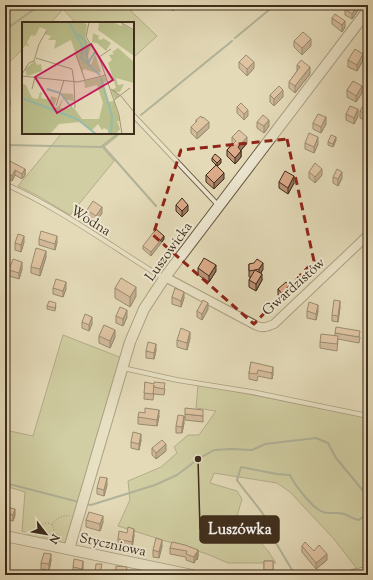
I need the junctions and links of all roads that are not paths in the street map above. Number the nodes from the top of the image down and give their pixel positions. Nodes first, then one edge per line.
1 (368, 10) edge
2 (134, 116) edge
3 (5, 184) edge
4 (219, 206) junction
5 (368, 235) edge
6 (164, 278) junction
7 (123, 368) junction
8 (368, 416) edge
9 (5, 536) edge
10 (69, 550) junction
11 (368, 572) edge
12 (192, 575) edge
13 (352, 575) edge

1 - 4 street, Luszowicka
2 - 4 lane
3 - 6 lane, Wodna
4 - 6 street, Luszowicka
5 - 6 street, Gwardzistów
6 - 7 street, Luszowicka
7 - 8 lane
7 - 10 street, Luszowicka
9 - 10 street, Styczniowa
10 - 12 street, Styczniowa
11 - 13 street

